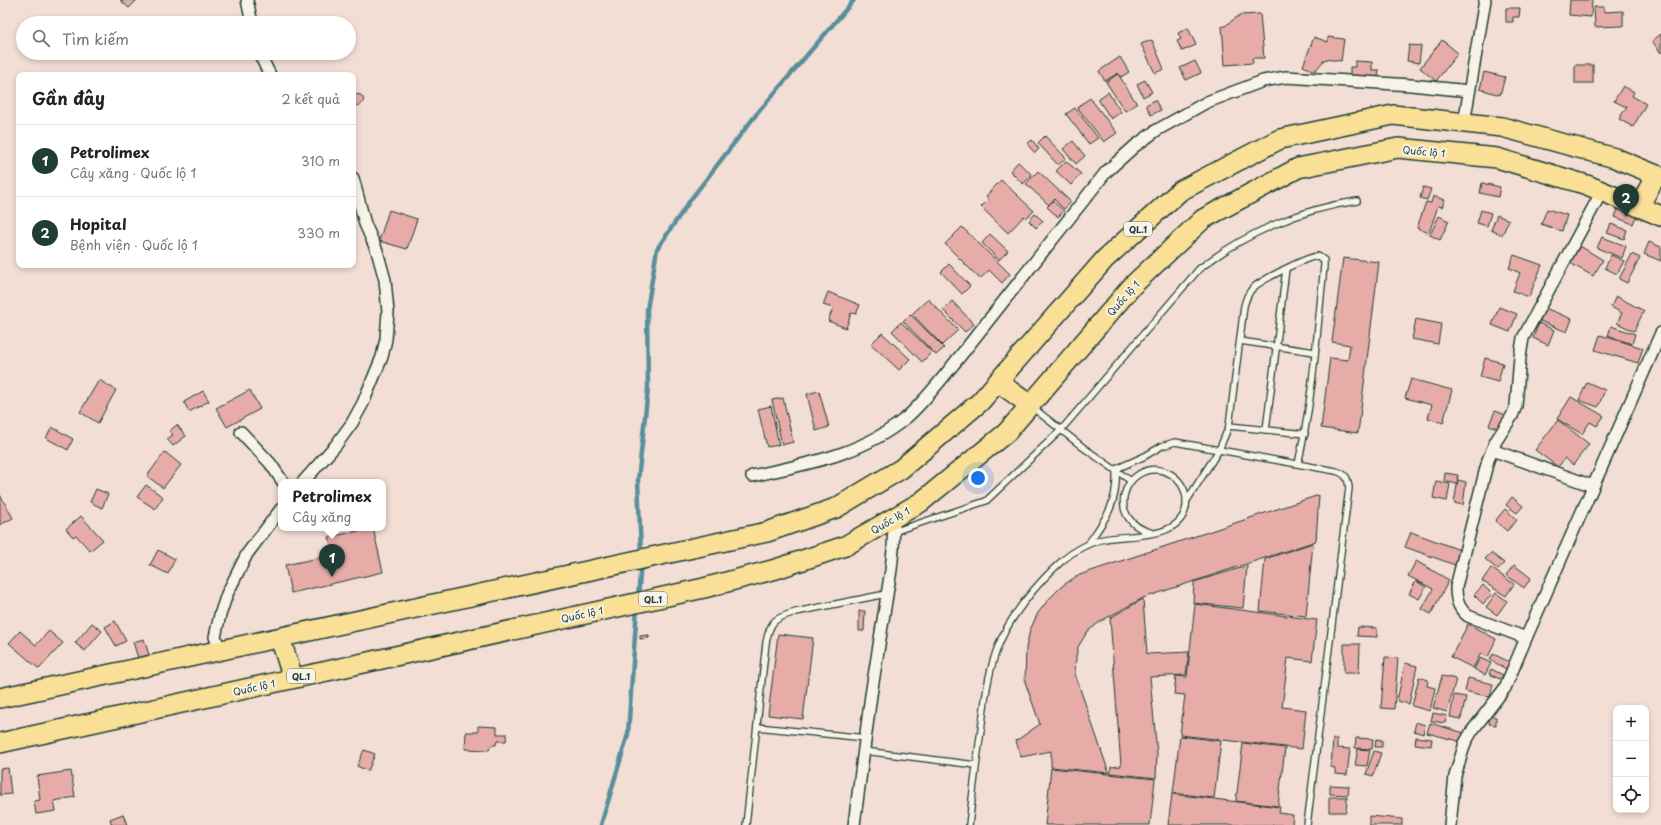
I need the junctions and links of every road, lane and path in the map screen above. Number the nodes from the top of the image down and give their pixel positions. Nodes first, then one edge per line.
1 (247, 0) edge
2 (1485, 0) edge
3 (250, 16) edge
4 (262, 60) edge
5 (268, 72) edge
6 (1469, 91) junction
7 (1464, 123) junction
8 (1659, 176) edge
9 (356, 190) edge
10 (1602, 191) junction
11 (1357, 200) dead end
12 (1639, 207) junction
13 (1661, 216) edge
14 (1286, 270) junction
15 (1661, 333) edge
16 (1240, 341) junction
17 (1276, 346) junction
18 (1315, 352) junction
19 (998, 382) junction
20 (1030, 405) junction
21 (1229, 426) junction
22 (1061, 430) junction
23 (1266, 430) junction
24 (241, 432) dead end
25 (1305, 434) junction
26 (1219, 450) junction
27 (1492, 450) junction
28 (1298, 464) junction
29 (1116, 469) junction
30 (752, 476) dead end
31 (281, 479) edge
32 (306, 479) edge
33 (1131, 481) junction
34 (1593, 486) junction
35 (1186, 502) junction
36 (278, 513) edge
37 (894, 525) junction
38 (1153, 533) junction
39 (1088, 544) junction
40 (886, 594) junction
41 (280, 638) junction
42 (1526, 638) junction
43 (222, 651) junction
44 (293, 678) junction
45 (0, 698) edge
46 (757, 727) junction
47 (866, 738) junction
48 (0, 743) edge
49 (864, 751) junction
50 (976, 765) junction
51 (746, 825) edge
52 (854, 825) edge
53 (969, 825) edge
54 (1307, 825) edge
55 (1450, 825) edge

1 - 3 street
2 - 6 street
4 - 5 street
6 - 7 street
6 - 30 street
7 - 8 highway, QL.1
7 - 19 highway, QL.1
8 - 12 highway
9 - 32 street
10 - 12 highway, Quốc lộ 1 / QL.1
10 - 20 highway, Quốc lộ 1 / QL.1
10 - 27 street
11 - 22 lane
12 - 13 highway, Quốc lộ 1 / QL.1
14 - 16 lane
14 - 17 lane
14 - 18 lane
15 - 34 street
16 - 17 lane
16 - 21 lane
17 - 18 lane
17 - 23 lane
18 - 25 lane
19 - 20 highway
19 - 41 highway, QL.1
20 - 22 lane
20 - 37 highway, Quốc lộ 1 / QL.1
21 - 23 lane
21 - 26 lane
22 - 29 lane
22 - 37 lane
23 - 25 lane
24 - 31 street
25 - 28 lane
26 - 28 lane
26 - 29 lane
26 - 35 lane
27 - 34 street
27 - 42 street
28 - 54 lane
29 - 33 lane
29 - 39 lane
33 - 35 lane
33 - 38 lane
34 - 42 street
35 - 38 lane
36 - 43 street
37 - 40 street
37 - 44 highway, Quốc lộ 1 / QL.1
38 - 39 lane
39 - 50 lane
40 - 46 lane
40 - 47 street
41 - 43 highway, QL.1
41 - 44 highway
42 - 55 street
43 - 45 highway, QL.1
44 - 48 highway, Quốc lộ 1 / QL.1
46 - 47 lane
46 - 51 lane
47 - 49 street
49 - 50 lane
49 - 52 street
50 - 53 lane

